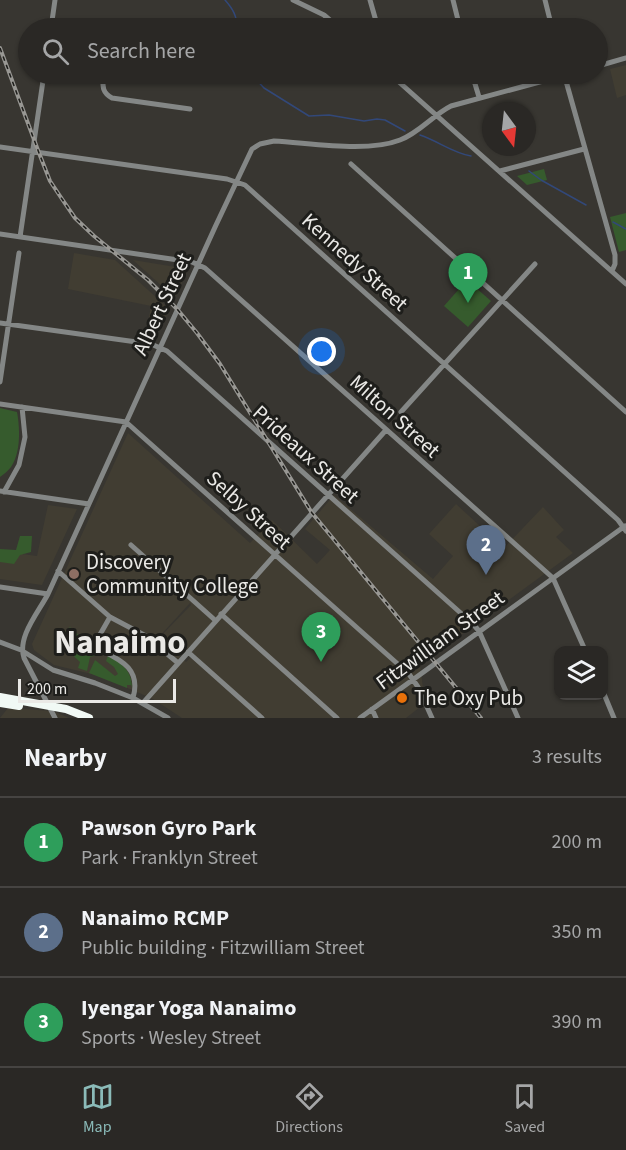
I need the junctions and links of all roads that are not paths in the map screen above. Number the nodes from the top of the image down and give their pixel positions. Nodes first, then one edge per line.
1 (55, 0) edge
2 (293, 0) edge
3 (370, 0) edge
4 (453, 0) edge
5 (545, 0) edge
6 (52, 18) edge
7 (327, 18) edge
8 (375, 18) edge
9 (458, 18) edge
10 (550, 18) edge
11 (626, 58) edge
12 (608, 63) edge
13 (43, 84) edge
14 (102, 84) edge
15 (402, 84) edge
16 (475, 84) edge
17 (528, 84) edge
18 (568, 84) edge
19 (479, 97) junction
20 (190, 109) dead end
21 (436, 114) junction
22 (0, 147) edge
23 (584, 149) junction
24 (33, 152) junction
25 (351, 164) dead end
26 (500, 171) junction
27 (237, 182) junction
28 (0, 234) edge
29 (21, 237) junction
30 (19, 253) dead end
31 (535, 264) dead end
32 (198, 265) junction
33 (612, 271) junction
34 (626, 284) edge
35 (502, 300) junction
36 (0, 323) edge
37 (7, 324) junction
38 (160, 347) junction
39 (444, 364) junction
40 (0, 382) edge
41 (0, 404) edge
42 (22, 407) junction
43 (401, 412) dead end
44 (626, 412) edge
45 (126, 422) junction
46 (386, 430) junction
47 (2, 492) edge
48 (328, 495) junction
49 (89, 504) junction
50 (625, 528) edge
51 (131, 545) dead end
52 (275, 555) junction
53 (58, 571) junction
54 (553, 578) junction
55 (0, 587) edge
56 (48, 594) junction
57 (222, 614) junction
58 (110, 617) junction
59 (216, 621) junction
60 (479, 631) junction
61 (0, 642) edge
62 (583, 646) edge
63 (21, 650) junction
64 (188, 652) junction
65 (178, 663) junction
66 (43, 664) junction
67 (32, 674) junction
68 (413, 679) junction
69 (0, 697) edge
70 (133, 698) junction
71 (606, 700) edge
72 (0, 703) edge
73 (142, 703) junction
74 (50, 706) junction
75 (372, 709) junction
76 (55, 718) edge
77 (89, 718) edge
78 (168, 718) edge
79 (262, 718) edge
80 (337, 718) edge
81 (360, 718) edge
82 (376, 718) edge
83 (432, 718) edge
84 (518, 718) edge
85 (614, 718) edge

1 - 6 street
2 - 7 street
3 - 8 street
4 - 9 street
5 - 10 street
11 - 12 street
13 - 24 street
14 - 20 street
15 - 21 street
16 - 19 street
17 - 19 street
18 - 23 street
19 - 21 street
21 - 26 street
21 - 27 street, Albert Street
22 - 24 street, Kennedy Street
23 - 26 street
23 - 33 street
24 - 27 street, Kennedy Street
24 - 29 street
25 - 35 street
26 - 33 street
27 - 32 street, Albert Street
27 - 39 street, Kennedy Street
28 - 29 street, Milton Street
29 - 32 street, Milton Street
30 - 37 street
31 - 35 street
32 - 38 street, Albert Street
32 - 46 street, Milton Street
33 - 34 street
35 - 39 street
35 - 44 street
36 - 37 street
37 - 38 street
37 - 40 street
38 - 45 street, Albert Street
38 - 48 street, Prideaux Street
39 - 43 street
39 - 50 street, Kennedy Street
41 - 42 street
42 - 45 street
42 - 47 street
45 - 49 street, Albert Street
45 - 52 street, Selby Street
46 - 48 street
46 - 54 street, Milton Street
47 - 49 street
48 - 52 street
48 - 60 street, Prideaux Street
49 - 53 street, Albert Street
50 - 54 street, Fitzwilliam Street
51 - 59 street
52 - 57 street
52 - 68 street, Selby Street
53 - 56 street, Albert Street
53 - 58 street
54 - 60 street, Fitzwilliam Street
54 - 62 street, Milton Street
55 - 56 street
56 - 63 street, Albert Street
57 - 59 street
57 - 80 street
58 - 65 street
58 - 70 street
59 - 64 street
60 - 68 street, Fitzwilliam Street
60 - 84 street, Prideaux Street
61 - 63 street
63 - 66 street
63 - 67 street
64 - 65 street
64 - 79 street
65 - 73 street
66 - 67 street
66 - 70 street
67 - 74 street
68 - 75 street, Fitzwilliam Street
68 - 83 street, Selby Street
69 - 74 highway
70 - 73 street
71 - 85 street
72 - 74 highway
73 - 78 street
74 - 76 street
74 - 77 highway
75 - 81 street, Fitzwilliam Street
75 - 82 street

